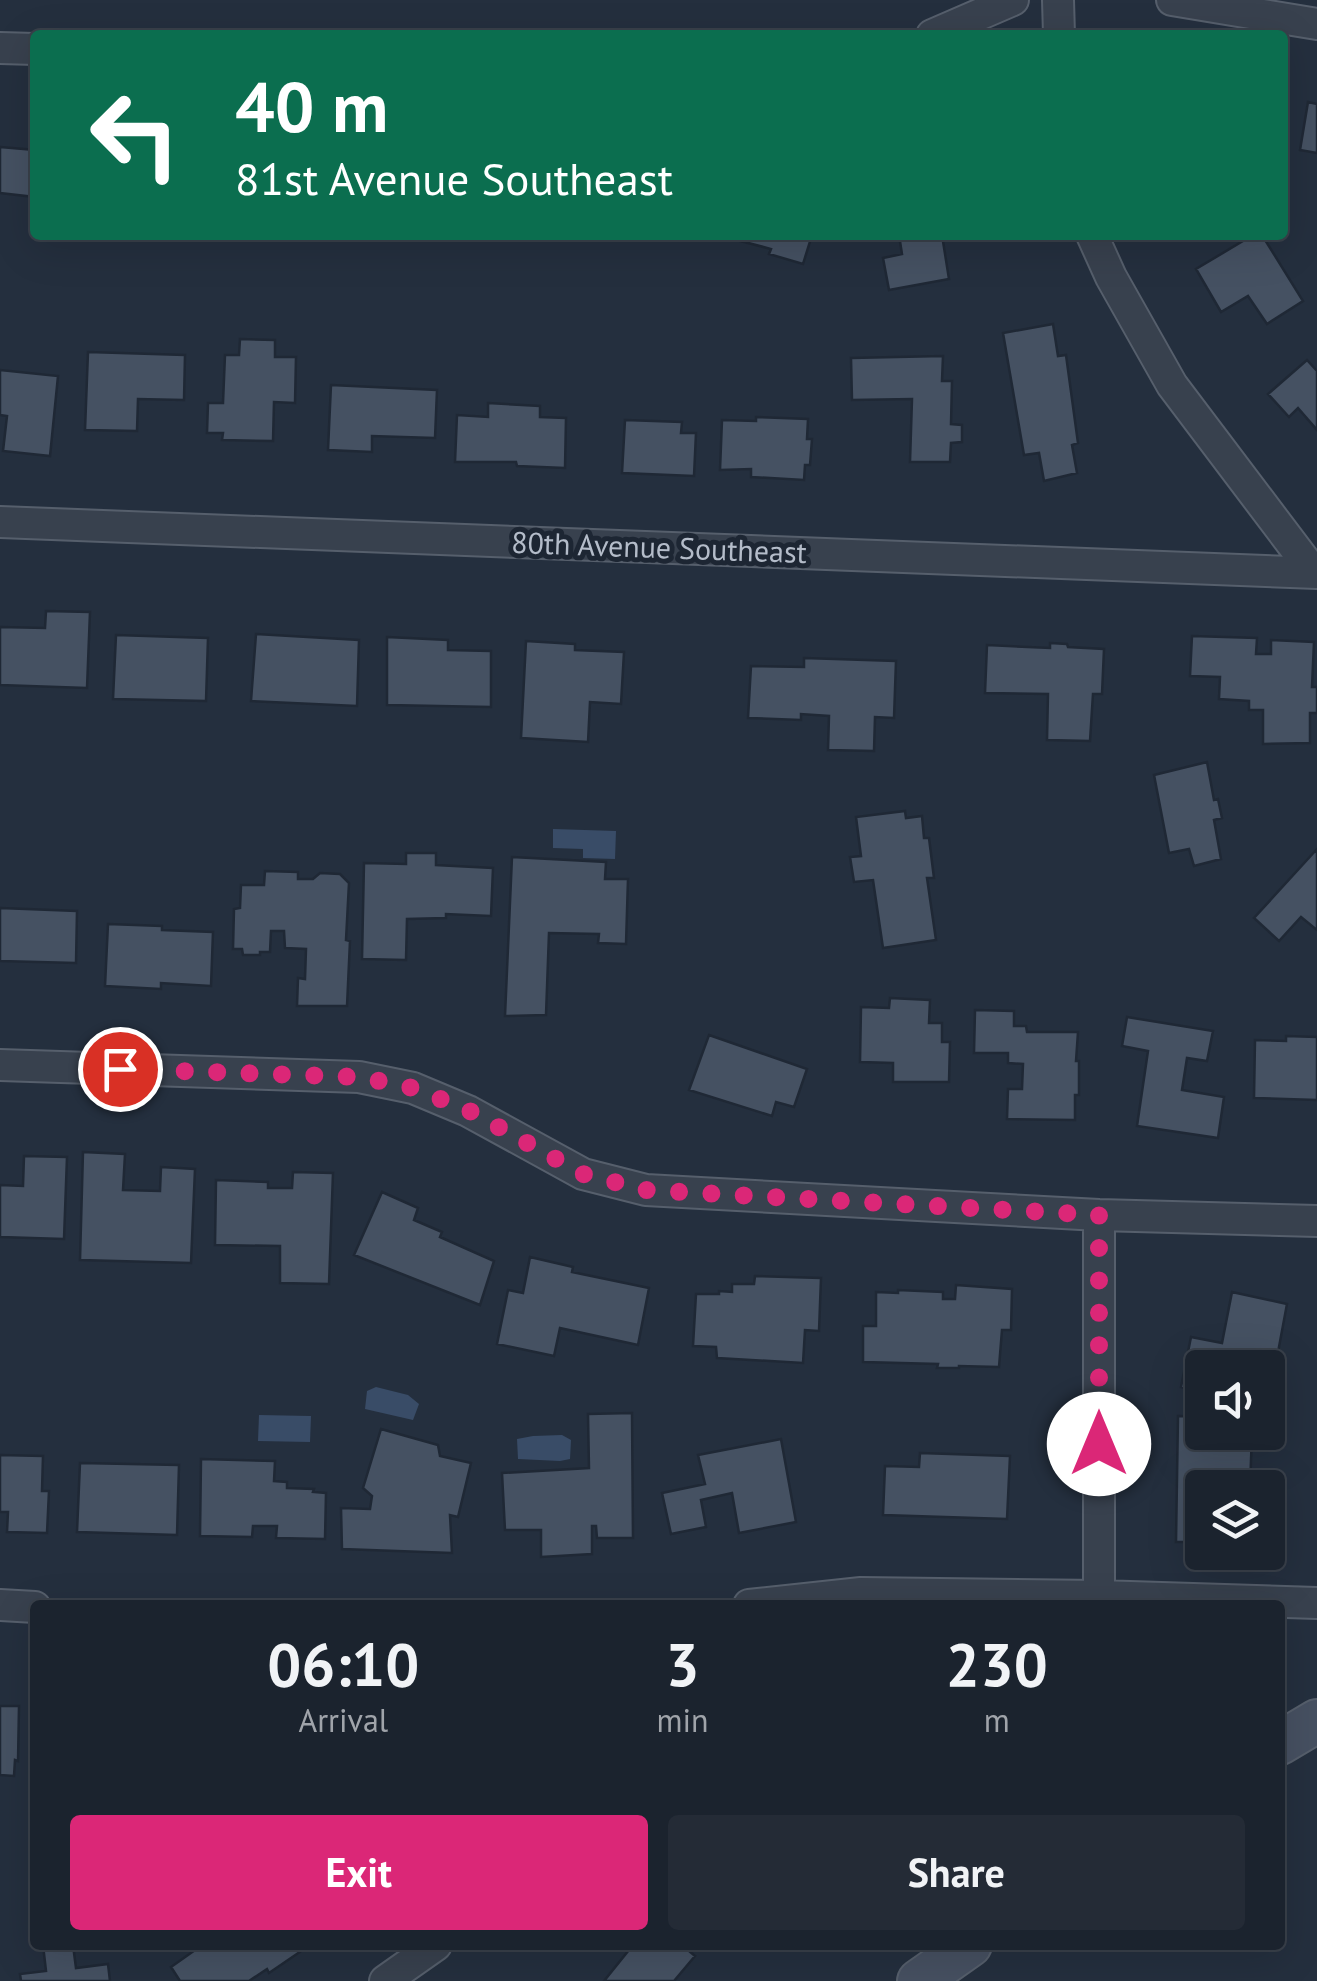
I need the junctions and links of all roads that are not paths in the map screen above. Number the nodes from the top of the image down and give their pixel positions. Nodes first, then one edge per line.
1 (1013, 0) edge
2 (1058, 0) edge
3 (1172, 0) edge
4 (1317, 24) edge
5 (944, 30) edge
6 (1059, 30) edge
7 (0, 48) edge
8 (30, 49) edge
9 (1094, 240) edge
10 (0, 522) edge
11 (1315, 573) edge
12 (0, 1065) edge
13 (1099, 1215) junction
14 (1317, 1221) edge
15 (1099, 1596) junction
16 (795, 1600) edge
17 (1244, 1600) edge
18 (1285, 1601) edge
19 (1317, 1602) edge
20 (0, 1605) edge
21 (30, 1606) edge
22 (1317, 1721) edge
23 (1285, 1741) edge
24 (429, 1950) edge
25 (963, 1950) edge
26 (384, 1981) edge
27 (919, 1981) edge

1 - 5 street
2 - 6 street
3 - 4 street
7 - 8 street
9 - 11 street
10 - 11 street, 80th Avenue Southeast
12 - 13 street
13 - 14 street
13 - 15 street
15 - 16 street
15 - 17 street
18 - 19 street
20 - 21 street
22 - 23 main road
24 - 26 street
25 - 27 main road

